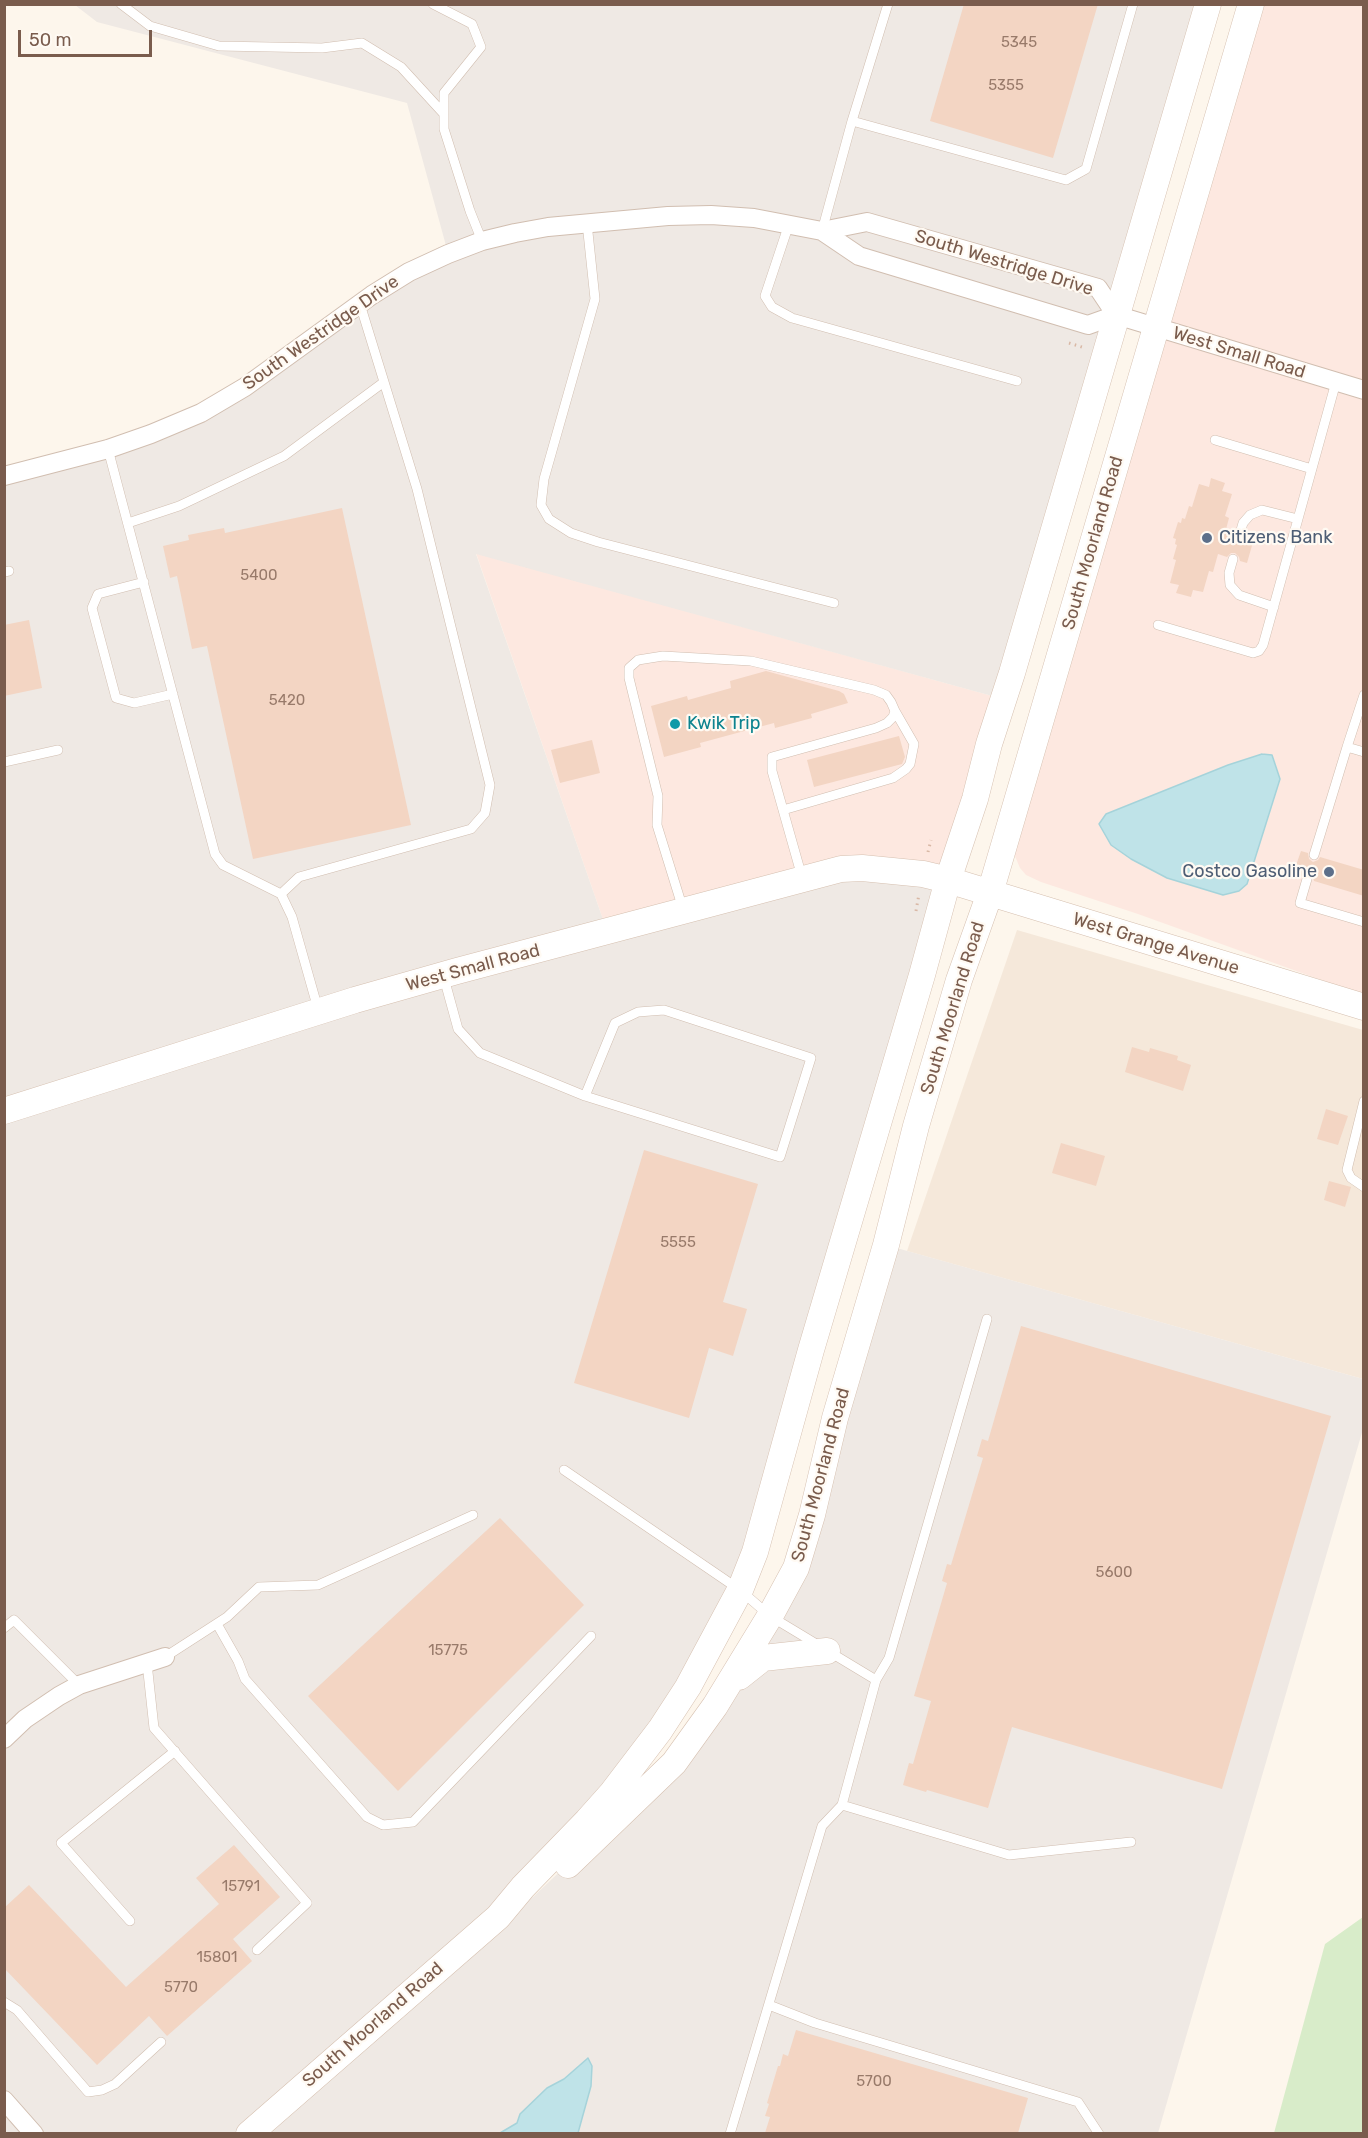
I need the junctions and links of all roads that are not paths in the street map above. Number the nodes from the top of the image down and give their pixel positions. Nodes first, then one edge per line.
1 (121, 4) edge
2 (434, 4) edge
3 (888, 4) edge
4 (1133, 4) edge
5 (1208, 4) edge
6 (1251, 4) edge
7 (444, 114) junction
8 (852, 121) junction
9 (587, 224) junction
10 (789, 224) junction
11 (822, 231) junction
12 (482, 242) junction
13 (360, 304) junction
14 (1116, 315) junction
15 (1156, 329) junction
16 (1017, 381) dead end
17 (384, 382) junction
18 (1336, 382) junction
19 (1364, 390) edge
20 (1215, 440) dead end
21 (108, 449) junction
22 (1312, 469) junction
23 (4, 476) edge
24 (1298, 519) junction
25 (128, 523) junction
26 (1239, 537) dead end
27 (1233, 559) dead end
28 (144, 582) junction
29 (834, 603) dead end
30 (1274, 607) junction
31 (1158, 626) dead end
32 (173, 694) junction
33 (1364, 695) edge
34 (894, 711) junction
35 (1347, 747) junction
36 (58, 750) dead end
37 (1364, 752) edge
38 (4, 762) edge
39 (783, 810) junction
40 (1314, 855) dead end
41 (802, 879) junction
42 (1307, 879) dead end
43 (948, 880) junction
44 (990, 892) junction
45 (281, 894) junction
46 (683, 911) junction
47 (1364, 922) edge
48 (443, 975) junction
49 (1364, 1008) edge
50 (319, 1012) junction
51 (585, 1096) junction
52 (1364, 1101) edge
53 (4, 1111) edge
54 (1364, 1187) edge
55 (987, 1319) dead end
56 (564, 1470) dead end
57 (473, 1515) dead end
58 (740, 1590) junction
59 (770, 1616) junction
60 (217, 1624) junction
61 (4, 1628) edge
62 (591, 1636) dead end
63 (826, 1651) junction
64 (156, 1660) junction
65 (876, 1680) junction
66 (79, 1685) junction
67 (725, 1688) junction
68 (4, 1739) edge
69 (175, 1751) junction
70 (842, 1805) junction
71 (1131, 1842) dead end
72 (498, 1917) junction
73 (130, 1921) dead end
74 (257, 1950) dead end
75 (4, 2002) edge
76 (769, 2005) junction
77 (161, 2042) dead end
78 (4, 2100) edge
79 (34, 2133) edge
80 (249, 2133) edge
81 (730, 2133) edge
82 (1099, 2133) edge

1 - 7 lane
2 - 7 lane
3 - 8 lane
4 - 8 lane
5 - 14 main road, South Moorland Road
6 - 15 main road, South Moorland Road
7 - 12 lane
8 - 11 lane
9 - 10 street, South Westridge Drive
9 - 12 street, South Westridge Drive
9 - 29 lane
10 - 11 street, South Westridge Drive
10 - 16 lane
11 - 14 street, South Westridge Drive
11 - 14 street, South Westridge Drive
12 - 13 street, South Westridge Drive
13 - 17 lane
13 - 21 street, South Westridge Drive
14 - 15 street, West Small Road
14 - 43 main road, South Moorland Road
15 - 18 street, West Small Road
15 - 44 main road, South Moorland Road
17 - 25 lane
17 - 45 lane
18 - 19 street, West Small Road
18 - 22 lane
20 - 22 lane
21 - 23 street, South Westridge Drive
21 - 25 lane
22 - 24 lane
24 - 26 lane
24 - 30 lane
25 - 28 lane
27 - 30 lane
28 - 32 lane
28 - 32 lane
30 - 31 lane
32 - 45 lane
33 - 35 lane
34 - 39 lane
34 - 39 lane
34 - 46 lane
35 - 37 lane
35 - 40 lane
36 - 38 lane
39 - 41 lane
41 - 43 main road, West Small Road
41 - 46 main road, West Small Road
42 - 47 lane
43 - 44 main road, West Grange Avenue
43 - 58 main road, South Moorland Road
44 - 49 main road, West Grange Avenue
44 - 59 main road, South Moorland Road
45 - 50 lane
46 - 48 main road, West Small Road
48 - 50 main road, West Small Road
48 - 51 lane
50 - 53 main road, West Small Road
51 - 51 lane
52 - 54 lane
55 - 65 lane
56 - 58 lane
57 - 60 lane
58 - 59 lane
58 - 72 main road, South Moorland Road
59 - 63 lane
59 - 67 main road, South Moorland Road
60 - 62 lane
60 - 64 lane
61 - 66 lane
63 - 65 lane
63 - 67 main road
64 - 66 street
64 - 69 lane
65 - 70 lane
66 - 68 street
67 - 72 main road, South Moorland Road
69 - 73 lane
69 - 74 lane
70 - 71 lane
70 - 76 lane
72 - 80 main road, South Moorland Road
75 - 77 lane
76 - 81 lane
76 - 82 lane
78 - 79 street

